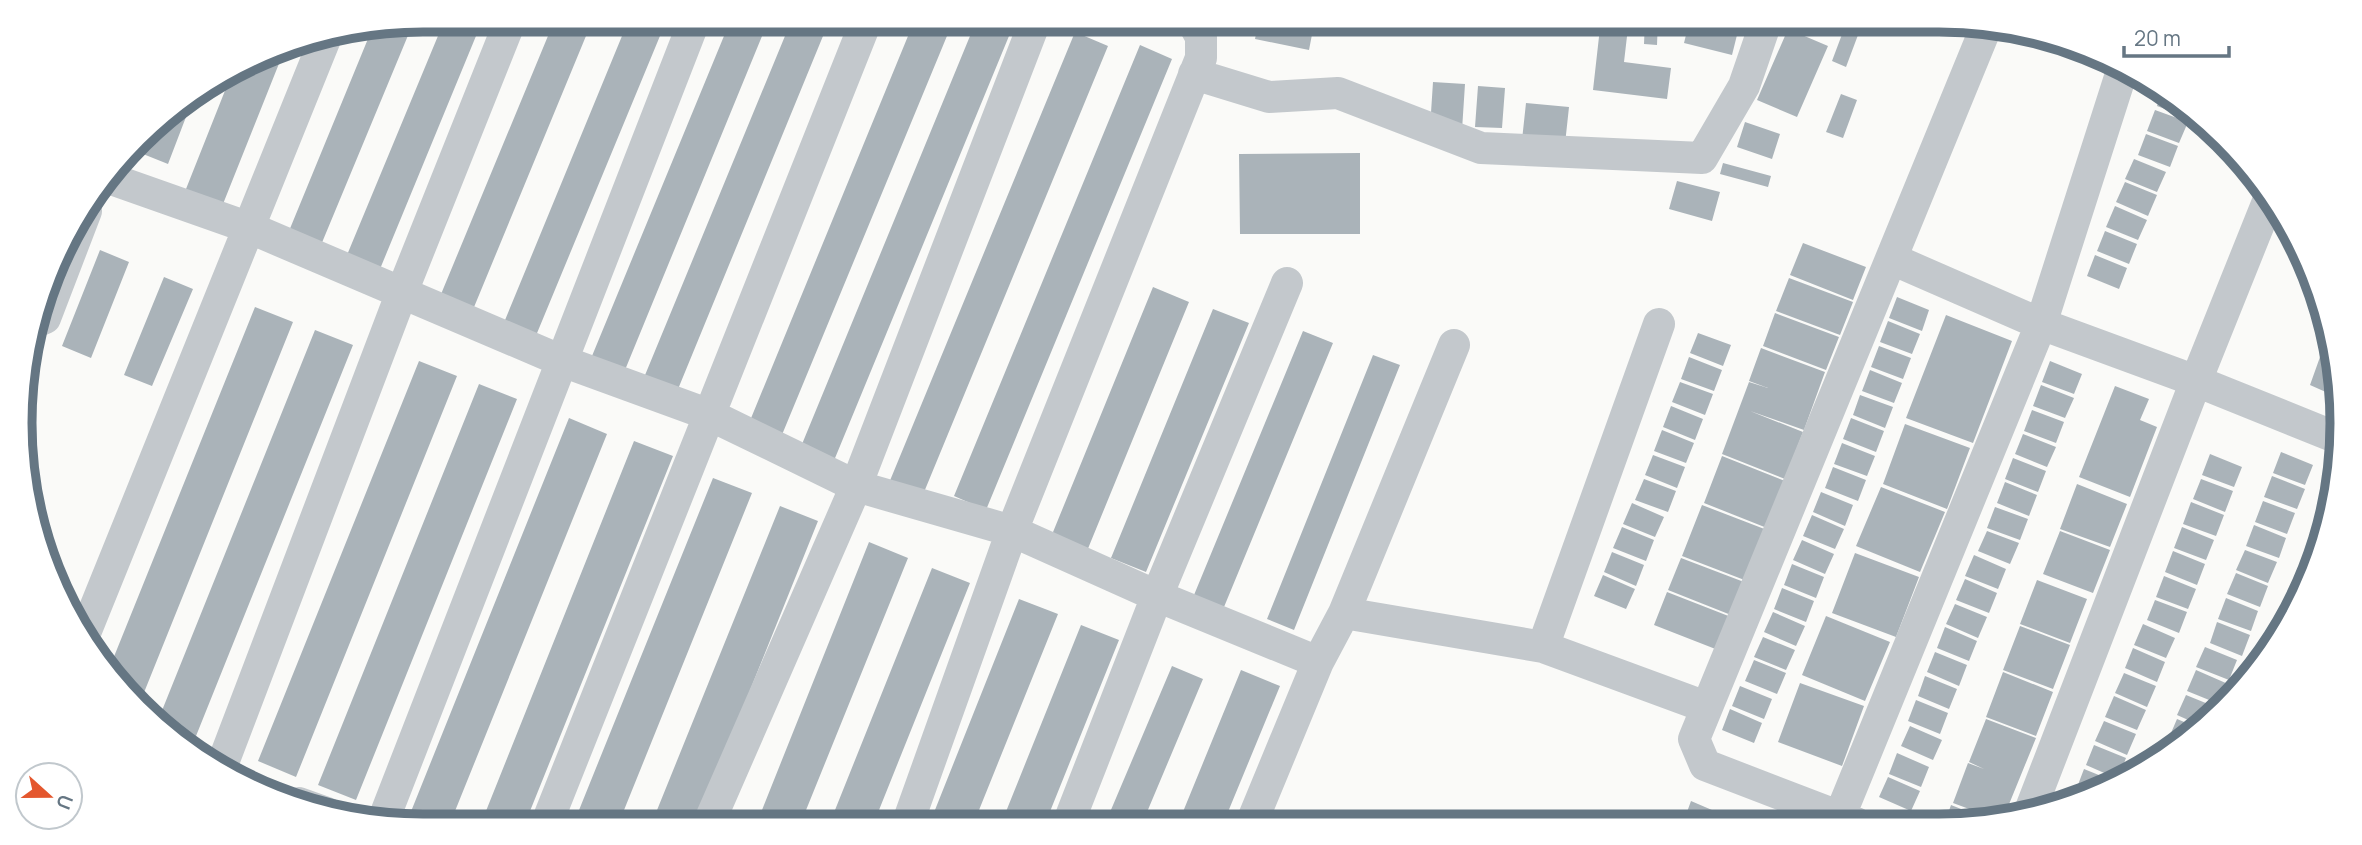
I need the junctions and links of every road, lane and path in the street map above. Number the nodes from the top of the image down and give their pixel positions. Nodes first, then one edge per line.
1 (507, 31) edge
2 (690, 31) edge
3 (862, 31) edge
4 (1031, 31) edge
5 (1198, 31) edge
6 (1763, 31) edge
7 (1984, 34) edge
8 (322, 45) edge
9 (1194, 74) junction
10 (2120, 76) edge
11 (115, 180) edge
12 (2266, 207) edge
13 (250, 228) junction
14 (1892, 259) junction
15 (67, 260) edge
16 (1287, 283) dead end
17 (402, 292) junction
18 (49, 308) edge
19 (1660, 324) dead end
20 (2041, 324) junction
21 (1454, 345) dead end
22 (562, 361) junction
23 (2196, 381) junction
24 (710, 415) junction
25 (2330, 435) edge
26 (856, 486) junction
27 (1012, 531) junction
28 (1157, 596) junction
29 (1344, 613) junction
30 (88, 625) edge
31 (1543, 647) junction
32 (1318, 662) junction
33 (1706, 707) junction
34 (224, 759) edge
35 (2034, 802) edge
36 (387, 812) edge
37 (550, 814) edge
38 (713, 814) edge
39 (911, 814) edge
40 (1072, 814) edge
41 (1255, 814) edge
42 (1829, 814) edge
43 (1846, 814) edge

1 - 17 street
2 - 22 street
3 - 24 street
4 - 26 street
5 - 9 street
6 - 9 street
7 - 14 street
8 - 13 street
9 - 27 street
10 - 20 street
11 - 13 street
12 - 23 street
13 - 17 street
13 - 30 street
14 - 20 street
14 - 33 street
15 - 18 street
16 - 28 street
17 - 22 street
17 - 34 street
19 - 31 street
20 - 23 street
20 - 43 street
21 - 29 street
22 - 24 street
22 - 36 street
23 - 25 street
23 - 35 street
24 - 26 street
24 - 37 street
26 - 27 street
26 - 38 street
27 - 28 street
27 - 39 street
28 - 32 street
28 - 40 street
29 - 31 street
29 - 32 street
31 - 33 street
32 - 41 street
33 - 42 street

